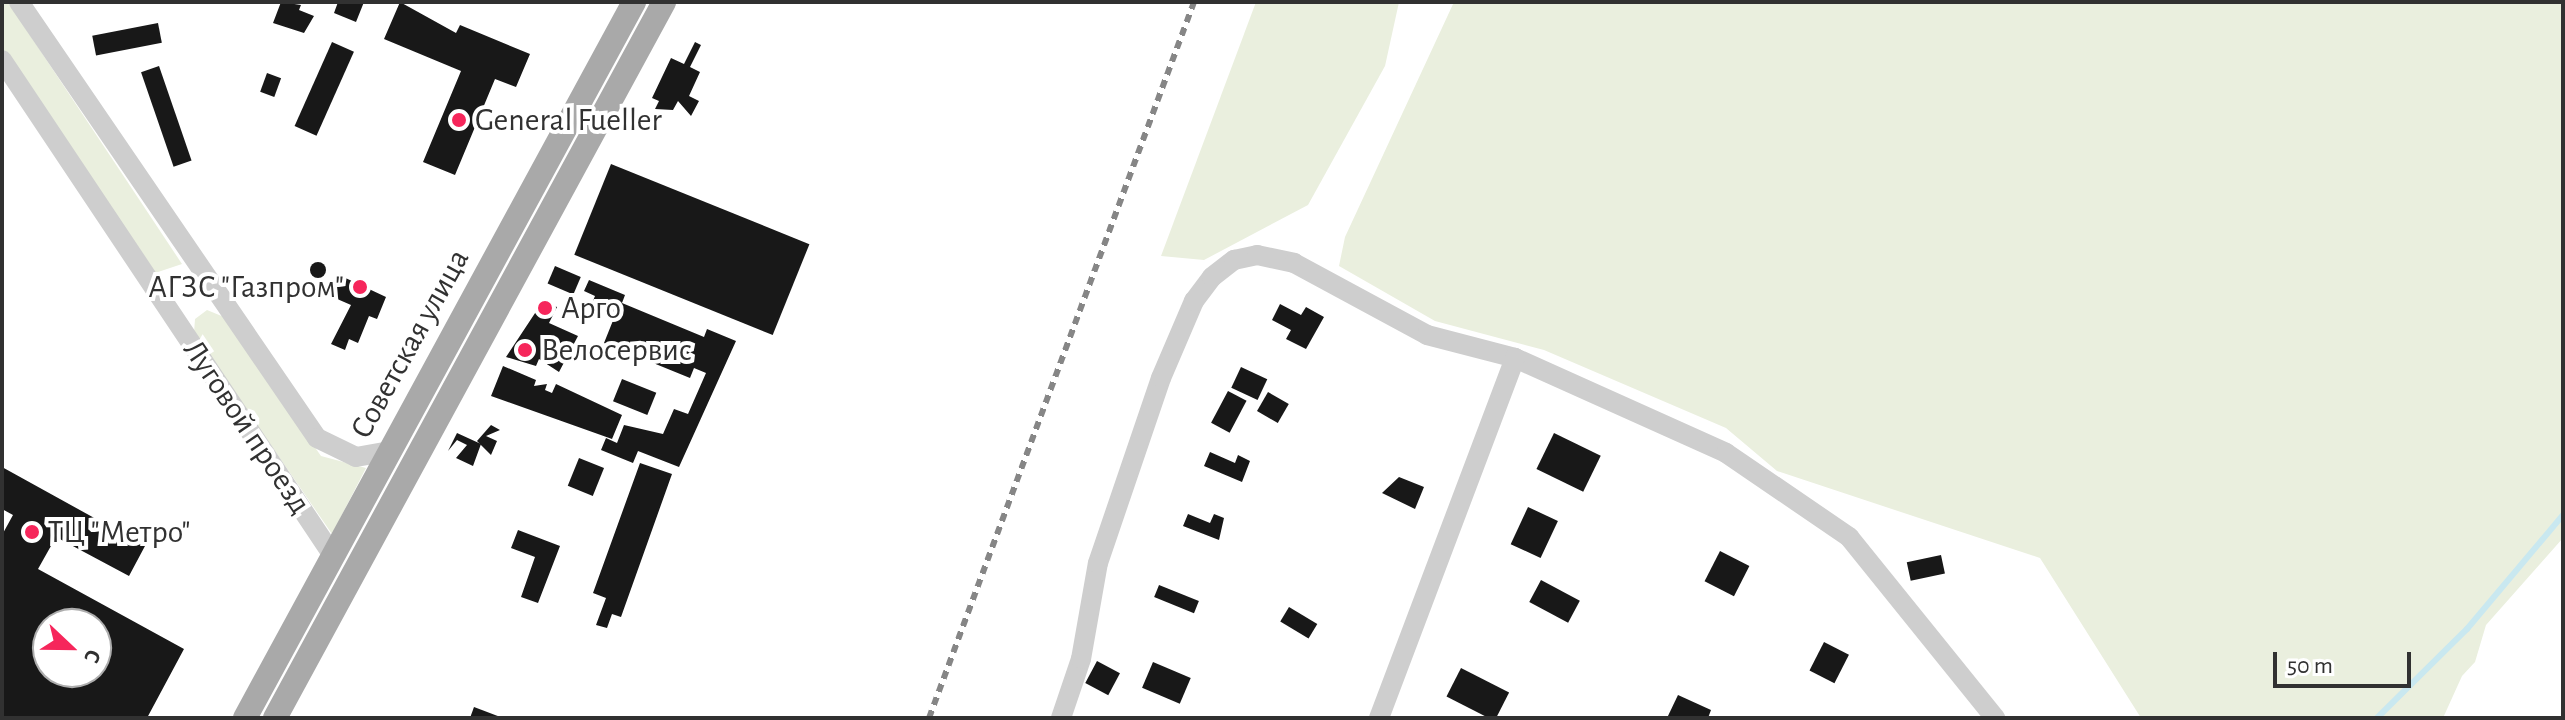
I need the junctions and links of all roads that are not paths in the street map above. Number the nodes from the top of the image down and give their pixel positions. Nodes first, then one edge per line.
1 (19, 2) edge
2 (634, 2) edge
3 (664, 2) edge
4 (2, 60) edge
5 (1515, 358) junction
6 (389, 451) junction
7 (332, 554) junction
8 (245, 718) edge
9 (275, 718) edge
10 (1061, 718) edge
11 (1379, 718) edge
12 (1995, 718) edge

1 - 6 street
2 - 6 main road, Советская улица
3 - 9 main road, Советская улица
4 - 7 street, Луговой проезд
5 - 10 street
5 - 11 street
5 - 12 street
6 - 7 main road, Советская улица
7 - 8 main road, Советская улица

